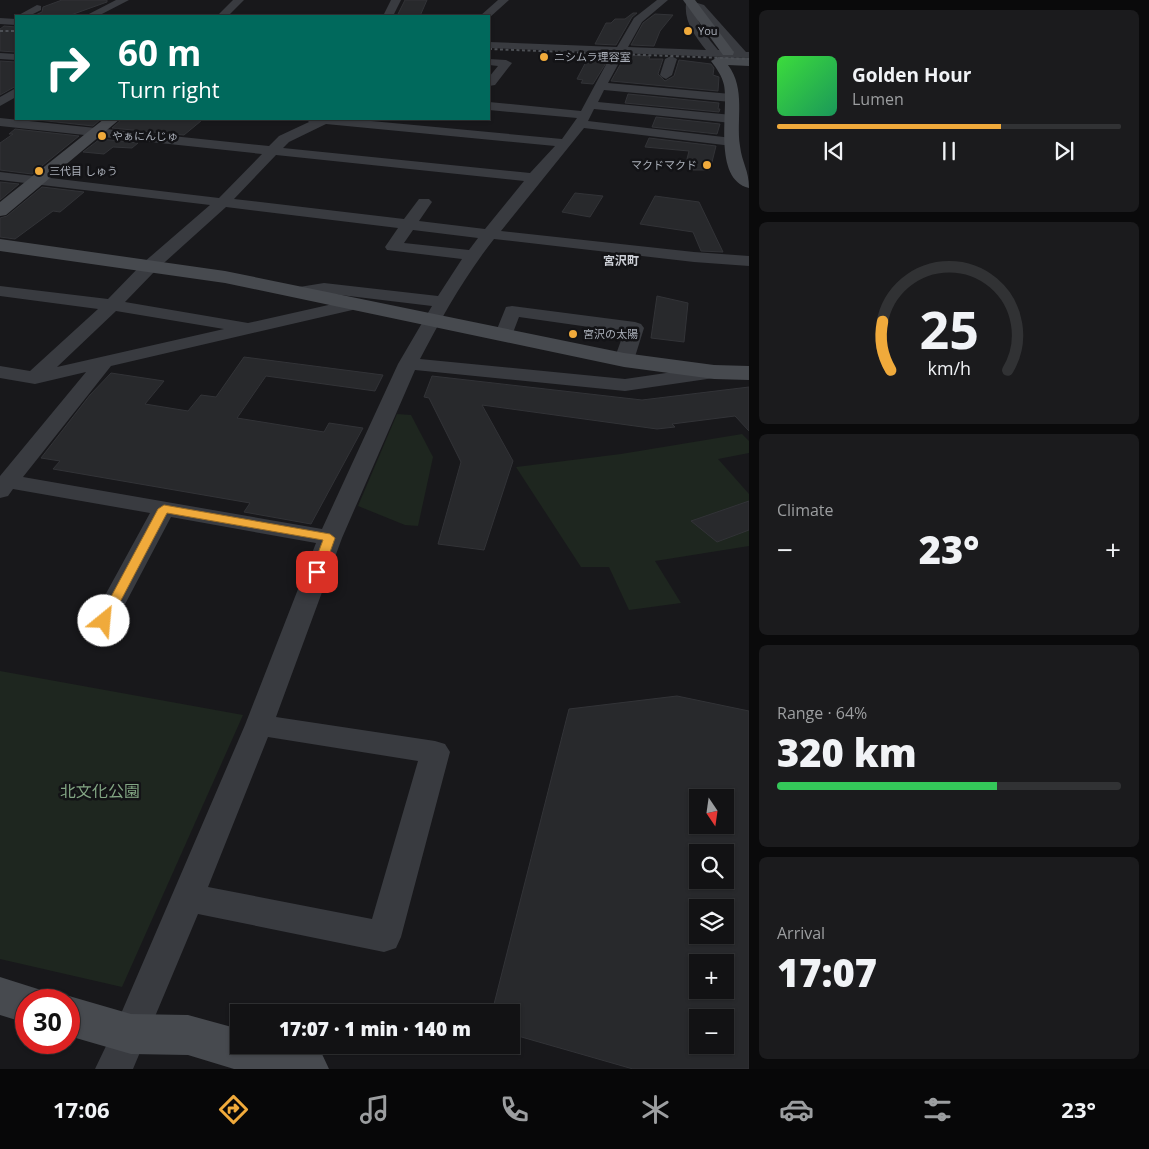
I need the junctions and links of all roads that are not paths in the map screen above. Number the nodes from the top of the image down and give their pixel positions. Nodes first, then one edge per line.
1 (122, 0) edge
2 (239, 0) edge
3 (396, 0) edge
4 (504, 0) edge
5 (663, 0) edge
6 (689, 5) edge
7 (37, 8) dead end
8 (25, 15) edge
9 (92, 15) edge
10 (223, 15) edge
11 (388, 15) edge
12 (487, 15) edge
13 (15, 20) edge
14 (0, 21) edge
15 (490, 45) edge
16 (490, 52) edge
17 (619, 53) junction
18 (720, 55) junction
19 (0, 56) edge
20 (15, 57) edge
21 (671, 59) junction
22 (490, 62) edge
23 (745, 62) edge
24 (666, 75) dead end
25 (490, 82) edge
26 (0, 85) edge
27 (15, 87) edge
28 (15, 93) edge
29 (732, 98) junction
30 (0, 102) edge
31 (490, 106) edge
32 (588, 107) junction
33 (732, 119) junction
34 (112, 120) edge
35 (319, 120) edge
36 (331, 120) edge
37 (0, 122) edge
38 (97, 132) junction
39 (565, 143) junction
40 (274, 150) junction
41 (738, 152) edge
42 (0, 176) edge
43 (534, 178) junction
44 (38, 180) junction
45 (749, 183) edge
46 (223, 202) junction
47 (424, 202) dead end
48 (0, 211) edge
49 (410, 224) junction
50 (488, 234) junction
51 (0, 245) edge
52 (473, 255) junction
53 (749, 261) edge
54 (149, 267) junction
55 (299, 292) junction
56 (2, 293) edge
57 (355, 304) junction
58 (112, 305) junction
59 (438, 311) junction
60 (253, 327) junction
61 (504, 334) junction
62 (624, 360) junction
63 (104, 362) junction
64 (408, 364) junction
65 (0, 372) edge
66 (714, 372) junction
67 (749, 373) edge
68 (34, 378) junction
69 (0, 386) edge
70 (3, 486) edge
71 (164, 509) junction
72 (330, 538) junction
73 (104, 621) dead end
74 (259, 725) junction
75 (188, 897) junction
76 (0, 996) edge
77 (15, 1001) edge
78 (80, 1023) edge
79 (122, 1052) edge
80 (306, 1069) edge

1 - 9 street
2 - 10 street
3 - 11 street
4 - 12 street
5 - 17 street
6 - 18 street
6 - 23 street
7 - 8 street
13 - 14 street
15 - 17 street
16 - 17 street
17 - 18 street
17 - 21 street
17 - 32 street
18 - 21 street
18 - 23 street
18 - 29 street
19 - 20 street
21 - 24 street
22 - 25 street
26 - 27 street
28 - 30 street
29 - 32 street
29 - 33 street
31 - 32 street
32 - 33 street
32 - 39 street
32 - 41 street
33 - 41 street
34 - 38 street
35 - 40 street
36 - 39 street
37 - 38 street
38 - 40 street
38 - 44 street
39 - 43 street
40 - 43 street
40 - 46 street
41 - 45 street
42 - 44 street
43 - 50 street
44 - 46 street
44 - 48 street
46 - 49 street
46 - 54 street
47 - 49 street
49 - 50 street
49 - 52 street
50 - 52 street
50 - 53 street
51 - 54 street
52 - 59 street
54 - 55 street
54 - 58 street
55 - 57 street
55 - 59 street
56 - 58 street
57 - 59 street
57 - 60 street
58 - 60 street
58 - 68 street
59 - 61 street
59 - 64 street
60 - 63 street
61 - 62 street
61 - 62 street
62 - 66 street
63 - 68 street
63 - 70 street
64 - 66 street
64 - 72 street
65 - 68 street
66 - 67 street
68 - 69 street
70 - 71 street
71 - 72 street
71 - 73 street
72 - 74 street
74 - 75 street
74 - 75 street
75 - 79 street
76 - 77 street
78 - 79 street
79 - 80 street

